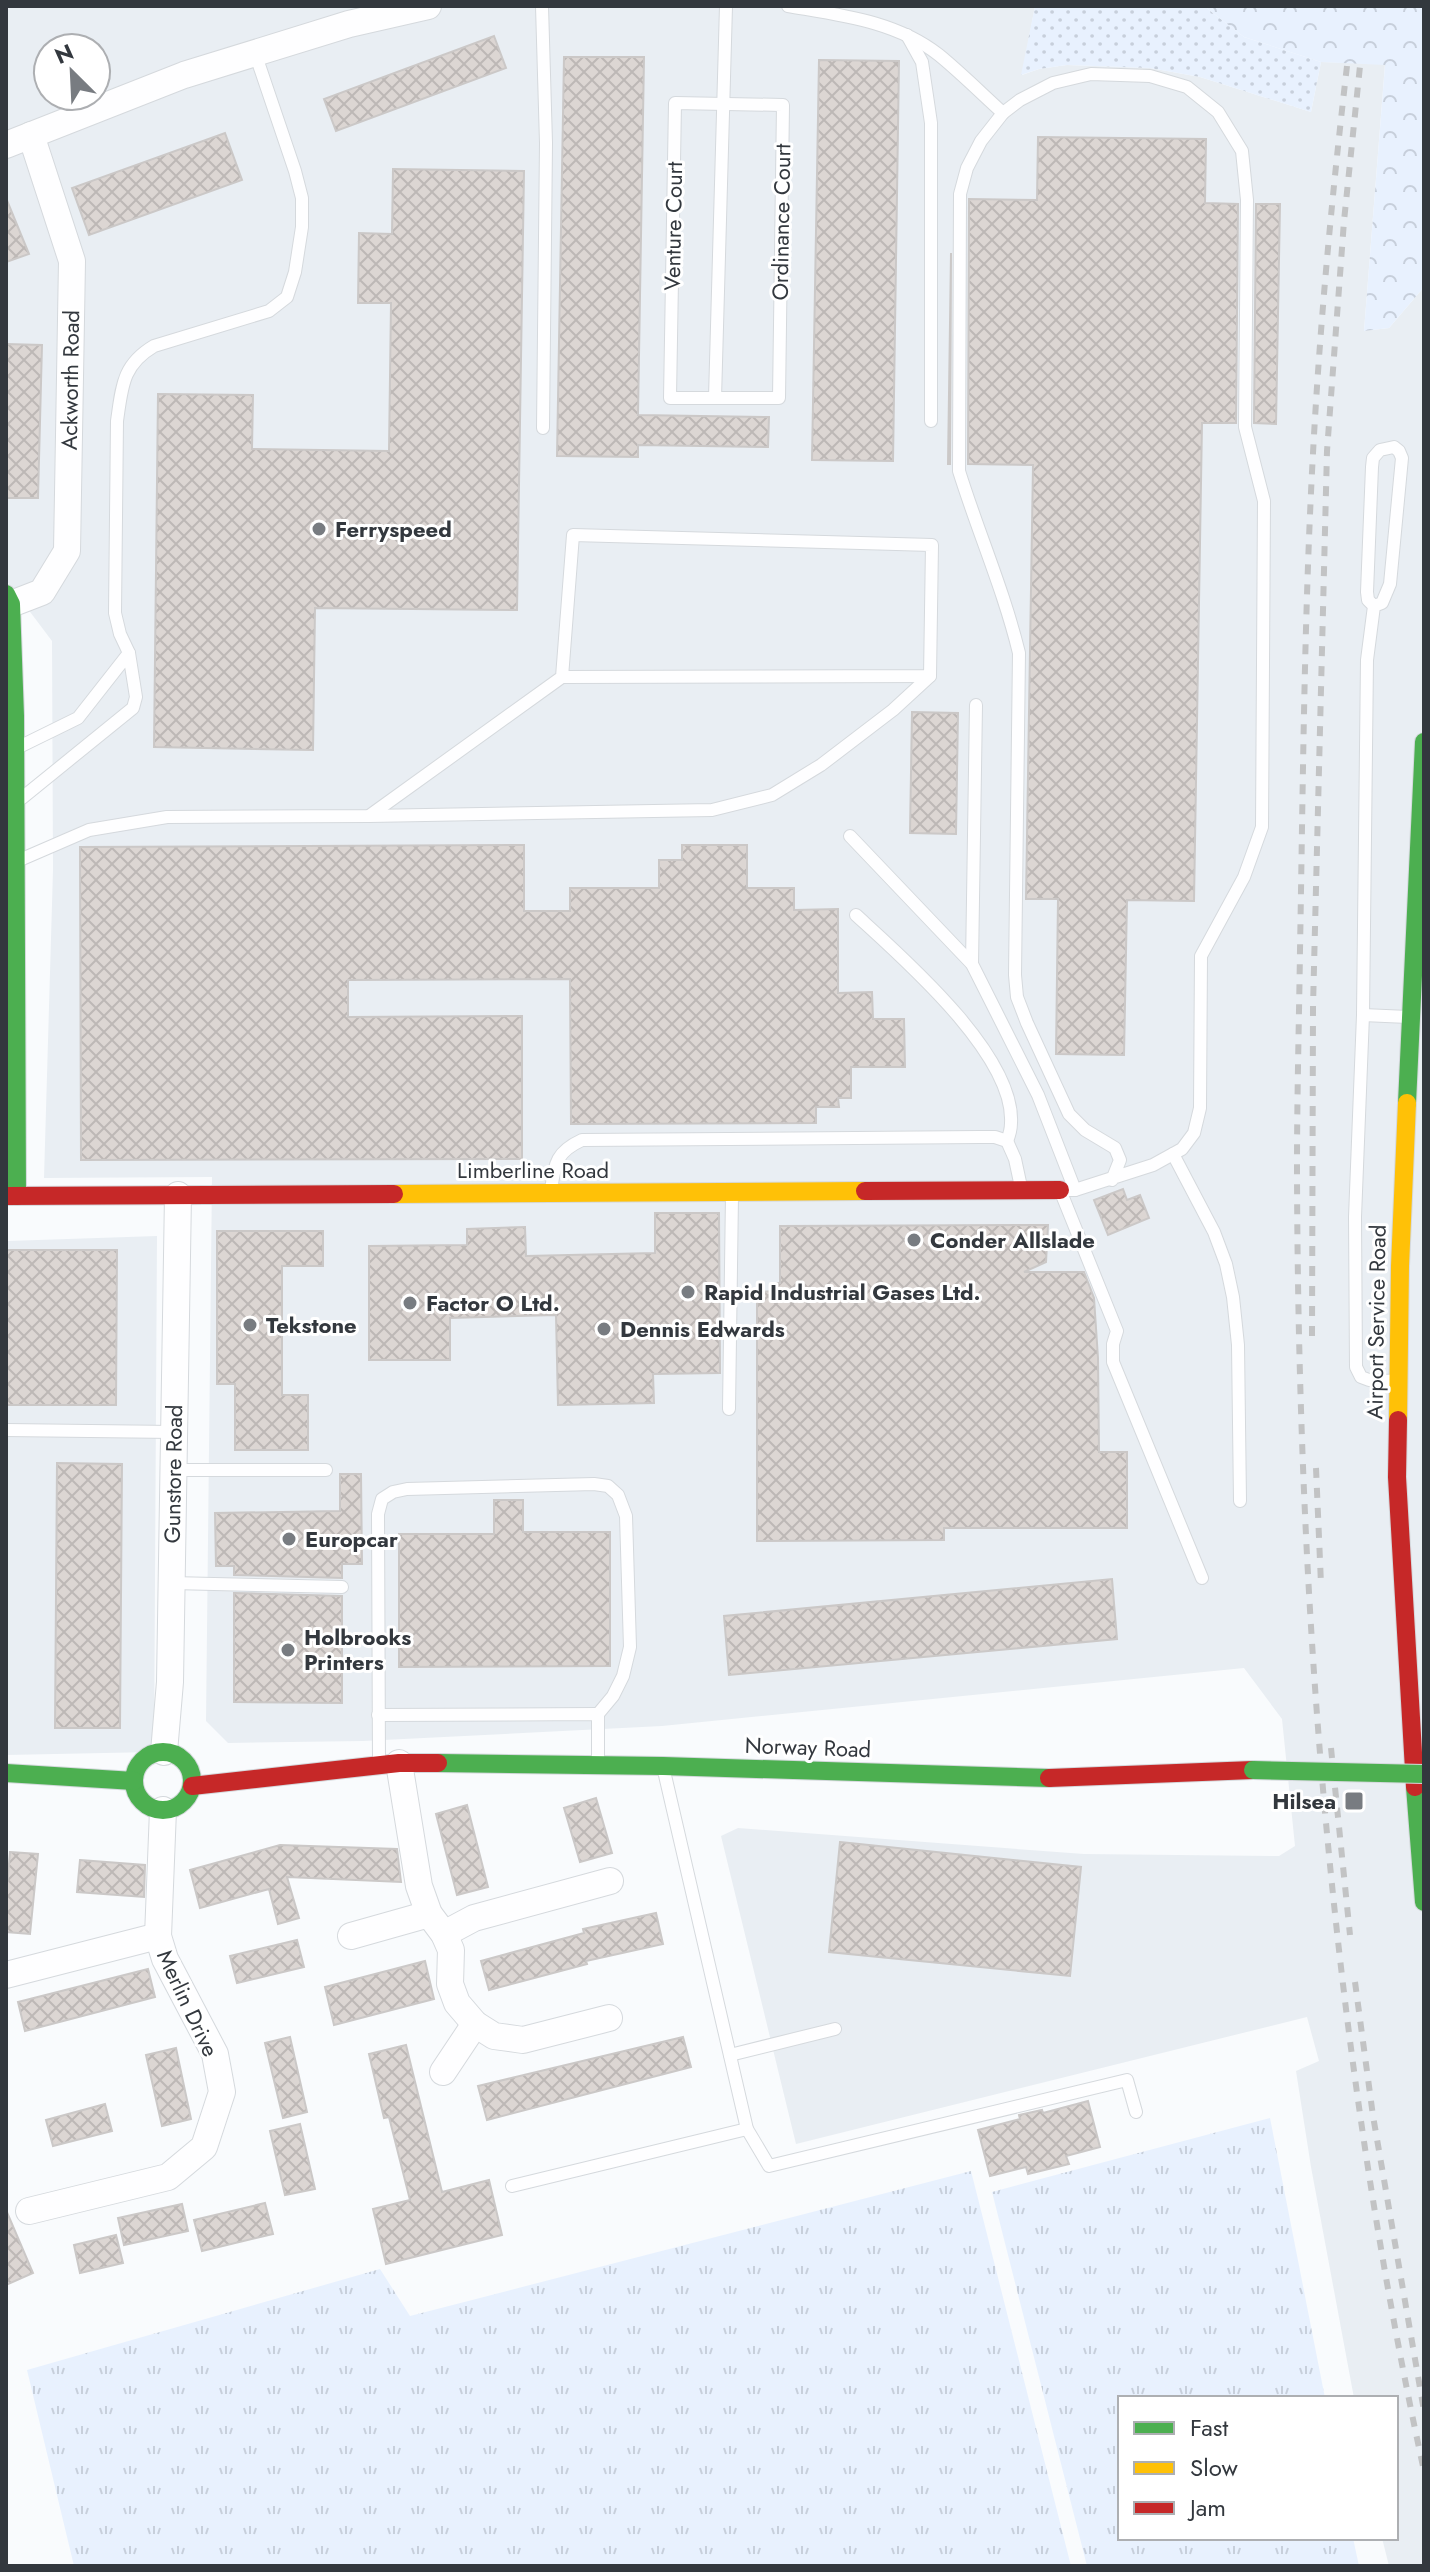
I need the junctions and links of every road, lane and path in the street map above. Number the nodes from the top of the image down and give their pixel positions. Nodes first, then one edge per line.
1 (428, 6) edge
2 (542, 6) edge
3 (726, 6) edge
4 (788, 6) edge
5 (907, 35) junction
6 (255, 53) junction
7 (724, 104) junction
8 (1003, 113) junction
9 (31, 135) junction
10 (6, 145) edge
11 (715, 398) junction
12 (931, 421) dead end
13 (543, 428) dead end
14 (9, 599) edge
15 (1374, 606) junction
16 (129, 653) junction
17 (930, 676) junction
18 (562, 677) junction
19 (976, 705) dead end
20 (10, 716) edge
21 (1424, 742) edge
22 (14, 749) junction
23 (15, 804) junction
24 (369, 816) junction
25 (850, 836) dead end
26 (15, 862) junction
27 (856, 915) dead end
28 (972, 964) junction
29 (11, 1006) edge
30 (1363, 1015) junction
31 (1411, 1017) junction
32 (1007, 1141) junction
33 (1173, 1154) junction
34 (1112, 1180) junction
35 (1021, 1190) junction
36 (1068, 1190) junction
37 (550, 1193) junction
38 (733, 1193) junction
39 (178, 1195) junction
40 (12, 1196) edge
41 (1398, 1381) junction
42 (729, 1409) dead end
43 (6, 1430) edge
44 (174, 1432) junction
45 (173, 1470) junction
46 (326, 1470) dead end
47 (1240, 1501) dead end
48 (1202, 1578) dead end
49 (172, 1583) junction
50 (342, 1587) dead end
51 (598, 1714) junction
52 (378, 1715) junction
53 (1417, 1727) edge
54 (164, 1752) junction
55 (389, 1765) junction
56 (598, 1765) junction
57 (663, 1766) junction
58 (6, 1773) edge
59 (1424, 1774) edge
60 (134, 1781) junction
61 (192, 1786) junction
62 (163, 1810) junction
63 (1422, 1878) edge
64 (610, 1881) dead end
65 (1424, 1902) edge
66 (436, 1924) junction
67 (158, 1936) junction
68 (351, 1936) dead end
69 (6, 1975) edge
70 (609, 2018) dead end
71 (475, 2024) junction
72 (835, 2029) dead end
73 (730, 2055) junction
74 (443, 2072) dead end
75 (1136, 2112) dead end
76 (747, 2129) junction
77 (512, 2186) dead end
78 (29, 2211) dead end

1 - 6 street
2 - 13 lane
3 - 7 lane
4 - 5 lane
5 - 8 lane
5 - 12 lane
6 - 9 street
6 - 16 lane
7 - 11 lane
7 - 11 lane, Venture Court
7 - 11 lane, Ordinance Court
8 - 33 lane
8 - 34 lane
9 - 10 street
9 - 14 street, Ackworth Road
14 - 20 street
15 - 15 lane
15 - 30 lane
16 - 22 lane
16 - 23 lane
17 - 18 lane
17 - 18 lane
17 - 24 lane
18 - 24 lane
19 - 28 lane
20 - 22 street
21 - 31 street, Airport Service Road
22 - 23 street
23 - 26 street
24 - 26 lane
25 - 28 lane
26 - 29 street
27 - 32 lane
28 - 36 lane
29 - 40 street
30 - 31 lane
30 - 41 lane
31 - 41 street, Airport Service Road
32 - 35 lane
32 - 37 lane
33 - 34 lane
33 - 47 lane
34 - 36 lane
35 - 36 street, Limberline Road
35 - 38 street, Limberline Road
36 - 48 lane
37 - 38 street, Limberline Road
37 - 39 street, Limberline Road
38 - 42 lane
39 - 40 street, Limberline Road
39 - 44 street, Gunstore Road
41 - 53 street, Airport Service Road
43 - 44 lane
44 - 45 street, Gunstore Road
45 - 46 lane
45 - 49 street, Gunstore Road
49 - 50 lane
49 - 54 street, Gunstore Road
51 - 52 lane
51 - 52 lane
51 - 56 lane
52 - 55 lane
53 - 63 street, Airport Service Road
54 - 60 street
54 - 61 street
55 - 56 street, Norway Road
55 - 61 street, Norway Road
55 - 66 street
56 - 57 street, Norway Road
57 - 59 street, Norway Road, bridge
57 - 73 lane
58 - 60 street
60 - 62 street
61 - 62 street
62 - 67 street, Merlin Drive
63 - 65 street, Airport Service Road
64 - 66 street
66 - 68 street
66 - 71 street
67 - 69 street
67 - 78 street, Merlin Drive
70 - 71 street
71 - 74 street
72 - 73 lane
73 - 76 lane
75 - 76 lane
76 - 77 lane

